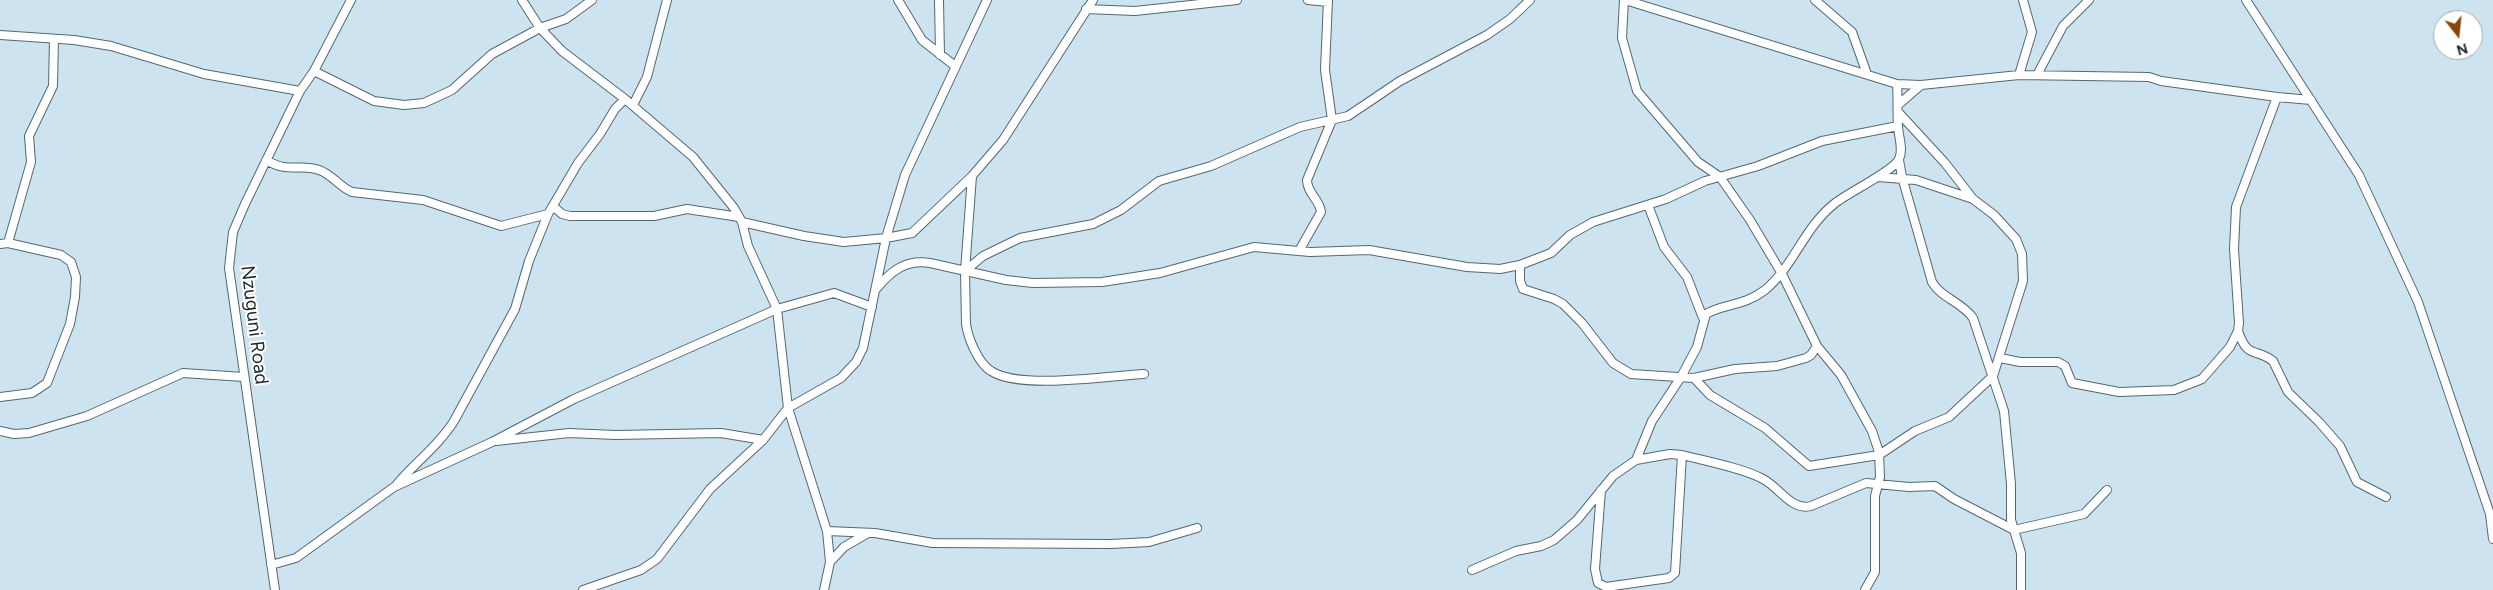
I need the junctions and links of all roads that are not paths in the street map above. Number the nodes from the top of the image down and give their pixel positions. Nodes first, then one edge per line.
1 (351, 0) edge
2 (522, 0) edge
3 (592, 0) edge
4 (667, 0) edge
5 (898, 0) edge
6 (939, 0) edge
7 (987, 0) edge
8 (1093, 0) edge
9 (1237, 0) edge
10 (1308, 0) edge
11 (1530, 0) edge
12 (1625, 0) edge
13 (1815, 0) edge
14 (2023, 0) edge
15 (2089, 0) edge
16 (2246, 0) edge
17 (1328, 1) edge
18 (1086, 9) junction
19 (540, 28) junction
20 (0, 35) edge
21 (54, 39) junction
22 (940, 55) junction
23 (955, 66) junction
24 (314, 71) junction
25 (1867, 74) junction
26 (2019, 75) junction
27 (2037, 75) junction
28 (1897, 84) junction
29 (1921, 85) junction
30 (300, 91) junction
31 (2277, 97) junction
32 (625, 99) junction
33 (2311, 100) junction
34 (633, 105) junction
35 (1898, 109) junction
36 (1332, 120) junction
37 (1898, 126) junction
38 (266, 160) junction
39 (1899, 160) junction
40 (972, 176) junction
41 (1720, 177) junction
42 (1878, 177) junction
43 (1902, 178) junction
44 (1972, 199) junction
45 (1648, 205) junction
46 (554, 207) junction
47 (548, 214) junction
48 (741, 219) junction
49 (886, 238) junction
50 (4, 244) edge
51 (1299, 251) junction
52 (1520, 265) junction
53 (964, 271) junction
54 (1782, 274) junction
55 (877, 288) junction
56 (872, 307) junction
57 (777, 308) junction
58 (1703, 318) junction
59 (2238, 331) junction
60 (1817, 346) junction
61 (2000, 358) junction
62 (1144, 374) dead end
63 (1993, 376) junction
64 (244, 377) junction
65 (1681, 377) junction
66 (1694, 378) junction
67 (0, 397) edge
68 (788, 408) junction
69 (0, 431) edge
70 (763, 440) junction
71 (492, 442) junction
72 (1682, 455) junction
73 (1879, 455) junction
74 (1636, 460) junction
75 (1878, 483) junction
76 (394, 487) junction
77 (1601, 488) junction
78 (2107, 490) dead end
79 (2386, 497) dead end
80 (1197, 528) dead end
81 (2014, 530) junction
82 (828, 531) junction
83 (868, 533) junction
84 (2493, 539) edge
85 (830, 562) junction
86 (271, 566) junction
87 (1472, 570) dead end
88 (275, 590) edge
89 (583, 590) edge
90 (824, 590) edge
91 (1865, 590) edge
92 (2022, 590) edge

1 - 24 street, Nzuguni Road
2 - 19 street
3 - 19 street
4 - 34 street
5 - 22 street
6 - 22 street
7 - 23 street
8 - 18 street
9 - 18 street
10 - 17 street
11 - 36 street
12 - 25 street
12 - 41 street
13 - 25 street
14 - 26 street
15 - 27 street
16 - 33 street
17 - 36 street
18 - 40 street
19 - 24 street
19 - 32 street
20 - 21 street
21 - 30 street
21 - 50 street
22 - 23 street
23 - 49 street
24 - 30 street, Nzuguni Road
25 - 28 street
26 - 27 street
26 - 29 street
27 - 31 street
28 - 29 street
28 - 35 street
29 - 35 street
30 - 38 street, Nzuguni Road
31 - 33 street
31 - 59 street
32 - 34 street
32 - 46 street
33 - 84 street
34 - 48 street
35 - 37 street
35 - 44 street
36 - 51 street
36 - 53 street
37 - 39 street
37 - 41 street
38 - 47 street
38 - 64 street, Nzuguni Road
39 - 42 street
39 - 43 street
40 - 49 street
40 - 53 street
41 - 45 street
41 - 54 street
42 - 43 street
42 - 54 street
43 - 44 street
43 - 63 street
44 - 61 street
45 - 52 street
45 - 58 street
46 - 47 street
46 - 48 street
47 - 76 street
48 - 49 street
48 - 57 street
49 - 55 street
50 - 67 street
51 - 52 street
51 - 53 street
52 - 65 street
53 - 55 street
53 - 62 street
54 - 58 street
54 - 60 street
55 - 56 street
56 - 57 street
56 - 68 street
57 - 68 street
57 - 71 street
58 - 65 street
59 - 61 street
59 - 79 street
60 - 66 street
60 - 73 street
61 - 63 street
63 - 73 street
63 - 81 street
64 - 69 street
64 - 86 street, Nzuguni Road
65 - 66 street
65 - 74 street
66 - 73 street
68 - 70 street
68 - 82 street
70 - 71 street
70 - 89 street
71 - 76 street
72 - 74 street
72 - 75 street
72 - 77 street
73 - 75 street
74 - 77 street
75 - 81 street
75 - 91 street
76 - 86 street
77 - 87 street
78 - 81 street
80 - 83 street
81 - 92 street
82 - 83 street
82 - 85 street
83 - 85 street
85 - 90 street
86 - 88 street, Nzuguni Road

